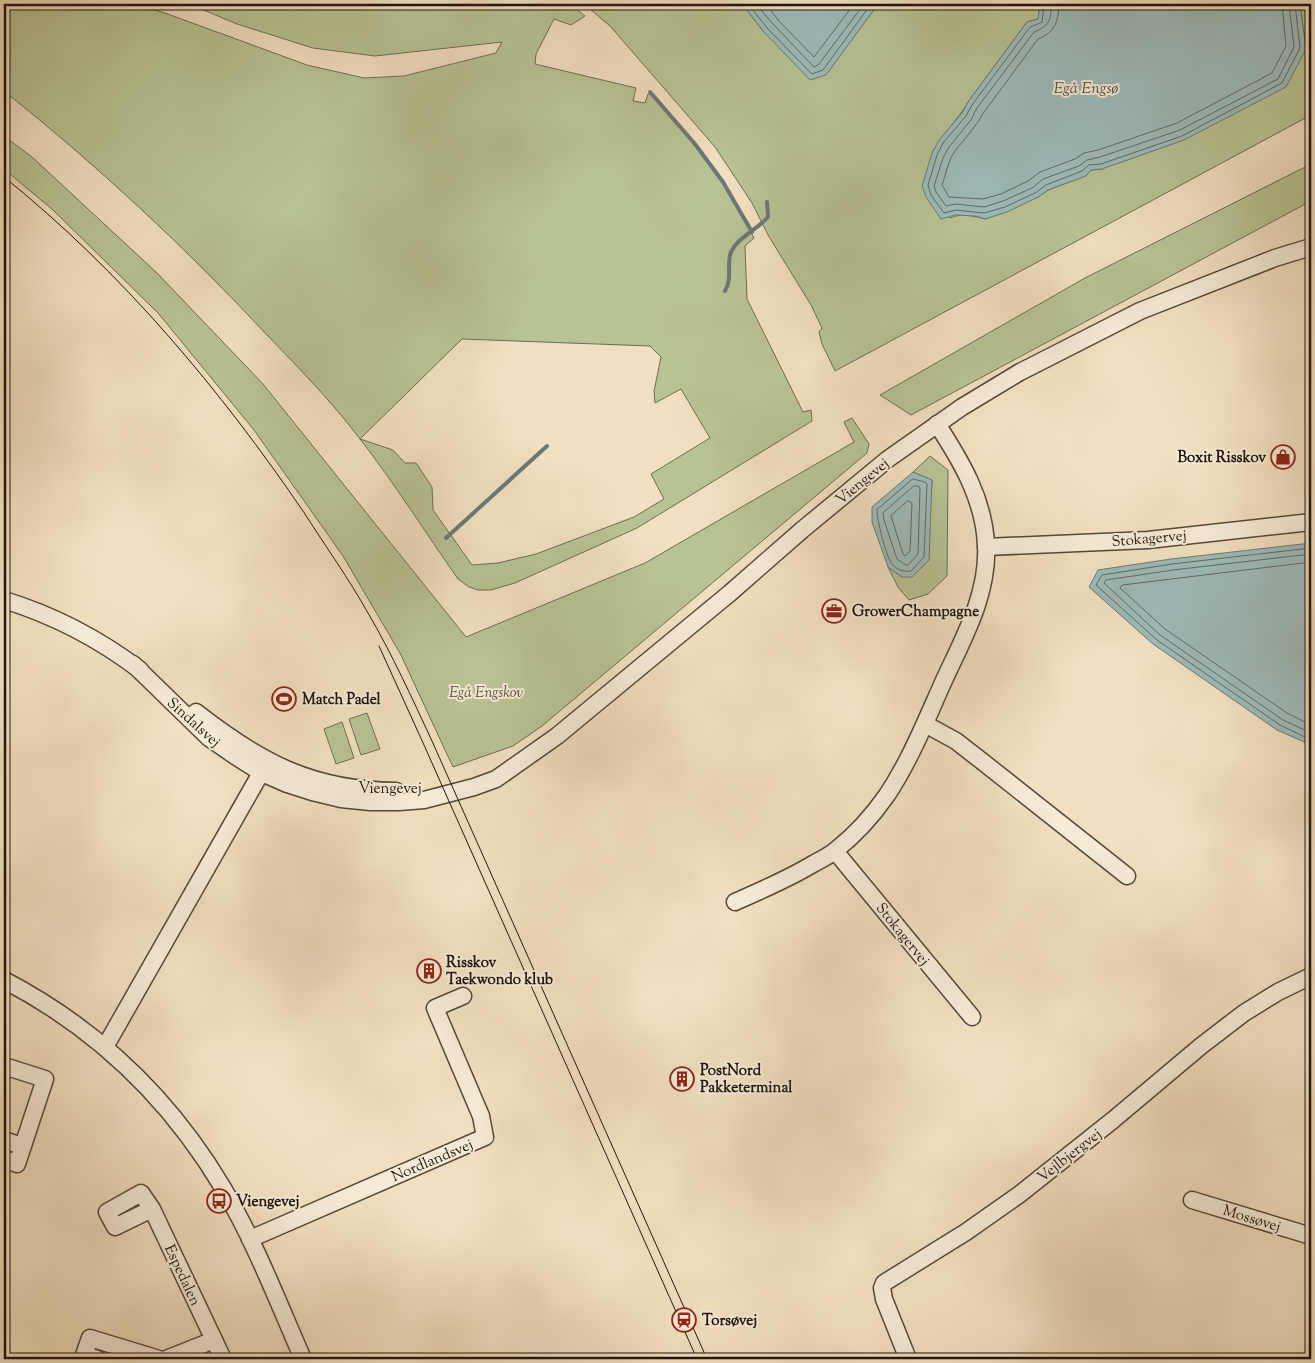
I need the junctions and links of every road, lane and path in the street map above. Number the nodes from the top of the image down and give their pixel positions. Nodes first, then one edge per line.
1 (1311, 235) edge
2 (1311, 247) edge
3 (1311, 259) edge
4 (1240, 273) junction
5 (1166, 300) junction
6 (937, 424) junction
7 (1311, 522) edge
8 (986, 547) junction
9 (4, 600) edge
10 (925, 724) junction
11 (265, 767) junction
12 (835, 851) junction
13 (1127, 876) dead end
14 (735, 902) dead end
15 (1311, 976) edge
16 (4, 980) edge
17 (463, 996) dead end
18 (972, 1018) dead end
19 (105, 1047) junction
20 (4, 1066) edge
21 (4, 1140) edge
22 (22, 1146) junction
23 (4, 1159) edge
24 (1192, 1200) dead end
25 (152, 1210) dead end
26 (1311, 1236) edge
27 (250, 1239) junction
28 (214, 1340) junction
29 (121, 1354) edge
30 (904, 1358) edge
31 (97, 1359) edge
32 (159, 1359) edge
33 (166, 1359) edge
34 (223, 1359) edge
35 (304, 1359) edge

1 - 5 street
2 - 4 street, Viengevej
3 - 4 street, Viengevej
4 - 5 street, Viengevej
5 - 6 street, Viengevej
6 - 8 street
6 - 11 street, Viengevej
7 - 8 street, Stokagervej
8 - 10 street
9 - 11 street, Sindalsvej
10 - 12 street
10 - 13 street
11 - 19 street
12 - 14 street
12 - 18 street, Stokagervej
15 - 30 street, Vejlbjergvej
16 - 19 street
17 - 27 street, Nordlandsvej
19 - 27 street
20 - 22 street
21 - 22 street
22 - 23 street
24 - 26 street, Mossøvej
25 - 28 street, Espedalen
27 - 35 street
28 - 33 street
28 - 34 street, Espedalen
29 - 31 street
29 - 32 street

